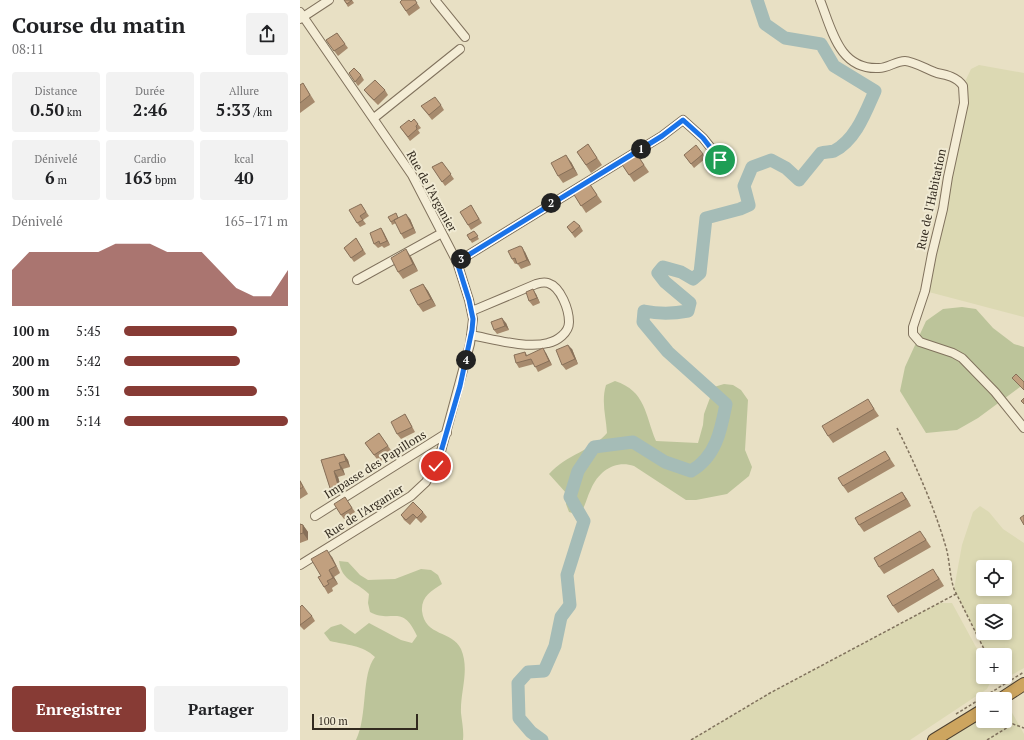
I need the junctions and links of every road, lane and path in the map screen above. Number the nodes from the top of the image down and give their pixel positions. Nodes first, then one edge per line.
1 (329, 0) edge
2 (435, 0) edge
3 (820, 0) edge
4 (301, 16) edge
5 (465, 37) dead end
6 (460, 49) dead end
7 (374, 118) junction
8 (728, 169) dead end
9 (442, 233) junction
10 (457, 262) junction
11 (357, 280) dead end
12 (472, 311) junction
13 (471, 335) junction
14 (897, 428) dead end
15 (1024, 428) edge
16 (447, 433) junction
17 (315, 516) dead end
18 (300, 565) edge
19 (956, 594) junction
20 (983, 648) edge
21 (1024, 672) edge
22 (1012, 679) edge
23 (1024, 684) edge
24 (1012, 692) edge
25 (1024, 692) edge
26 (1012, 700) edge
27 (976, 714) edge
28 (976, 722) edge
29 (1024, 728) edge
30 (691, 740) edge
31 (934, 740) edge
32 (948, 740) edge
33 (987, 740) edge

1 - 4 street
2 - 5 street
3 - 15 street, Rue de l'Habitation
4 - 7 street, Rue de l'Arganier
6 - 7 street
7 - 9 street, Rue de l'Arganier
8 - 10 street
9 - 10 street, Rue de l'Arganier
9 - 11 street
10 - 12 street, Rue de l'Arganier
12 - 13 street, Rue de l'Arganier
12 - 13 street
13 - 16 street, Rue de l'Arganier
14 - 19 path
16 - 17 street, Impasse des Papillons
16 - 18 street, Rue de l'Arganier
19 - 20 path
19 - 30 path
21 - 22 path
23 - 24 highway
25 - 26 highway
27 - 31 highway
28 - 32 highway
29 - 33 path

